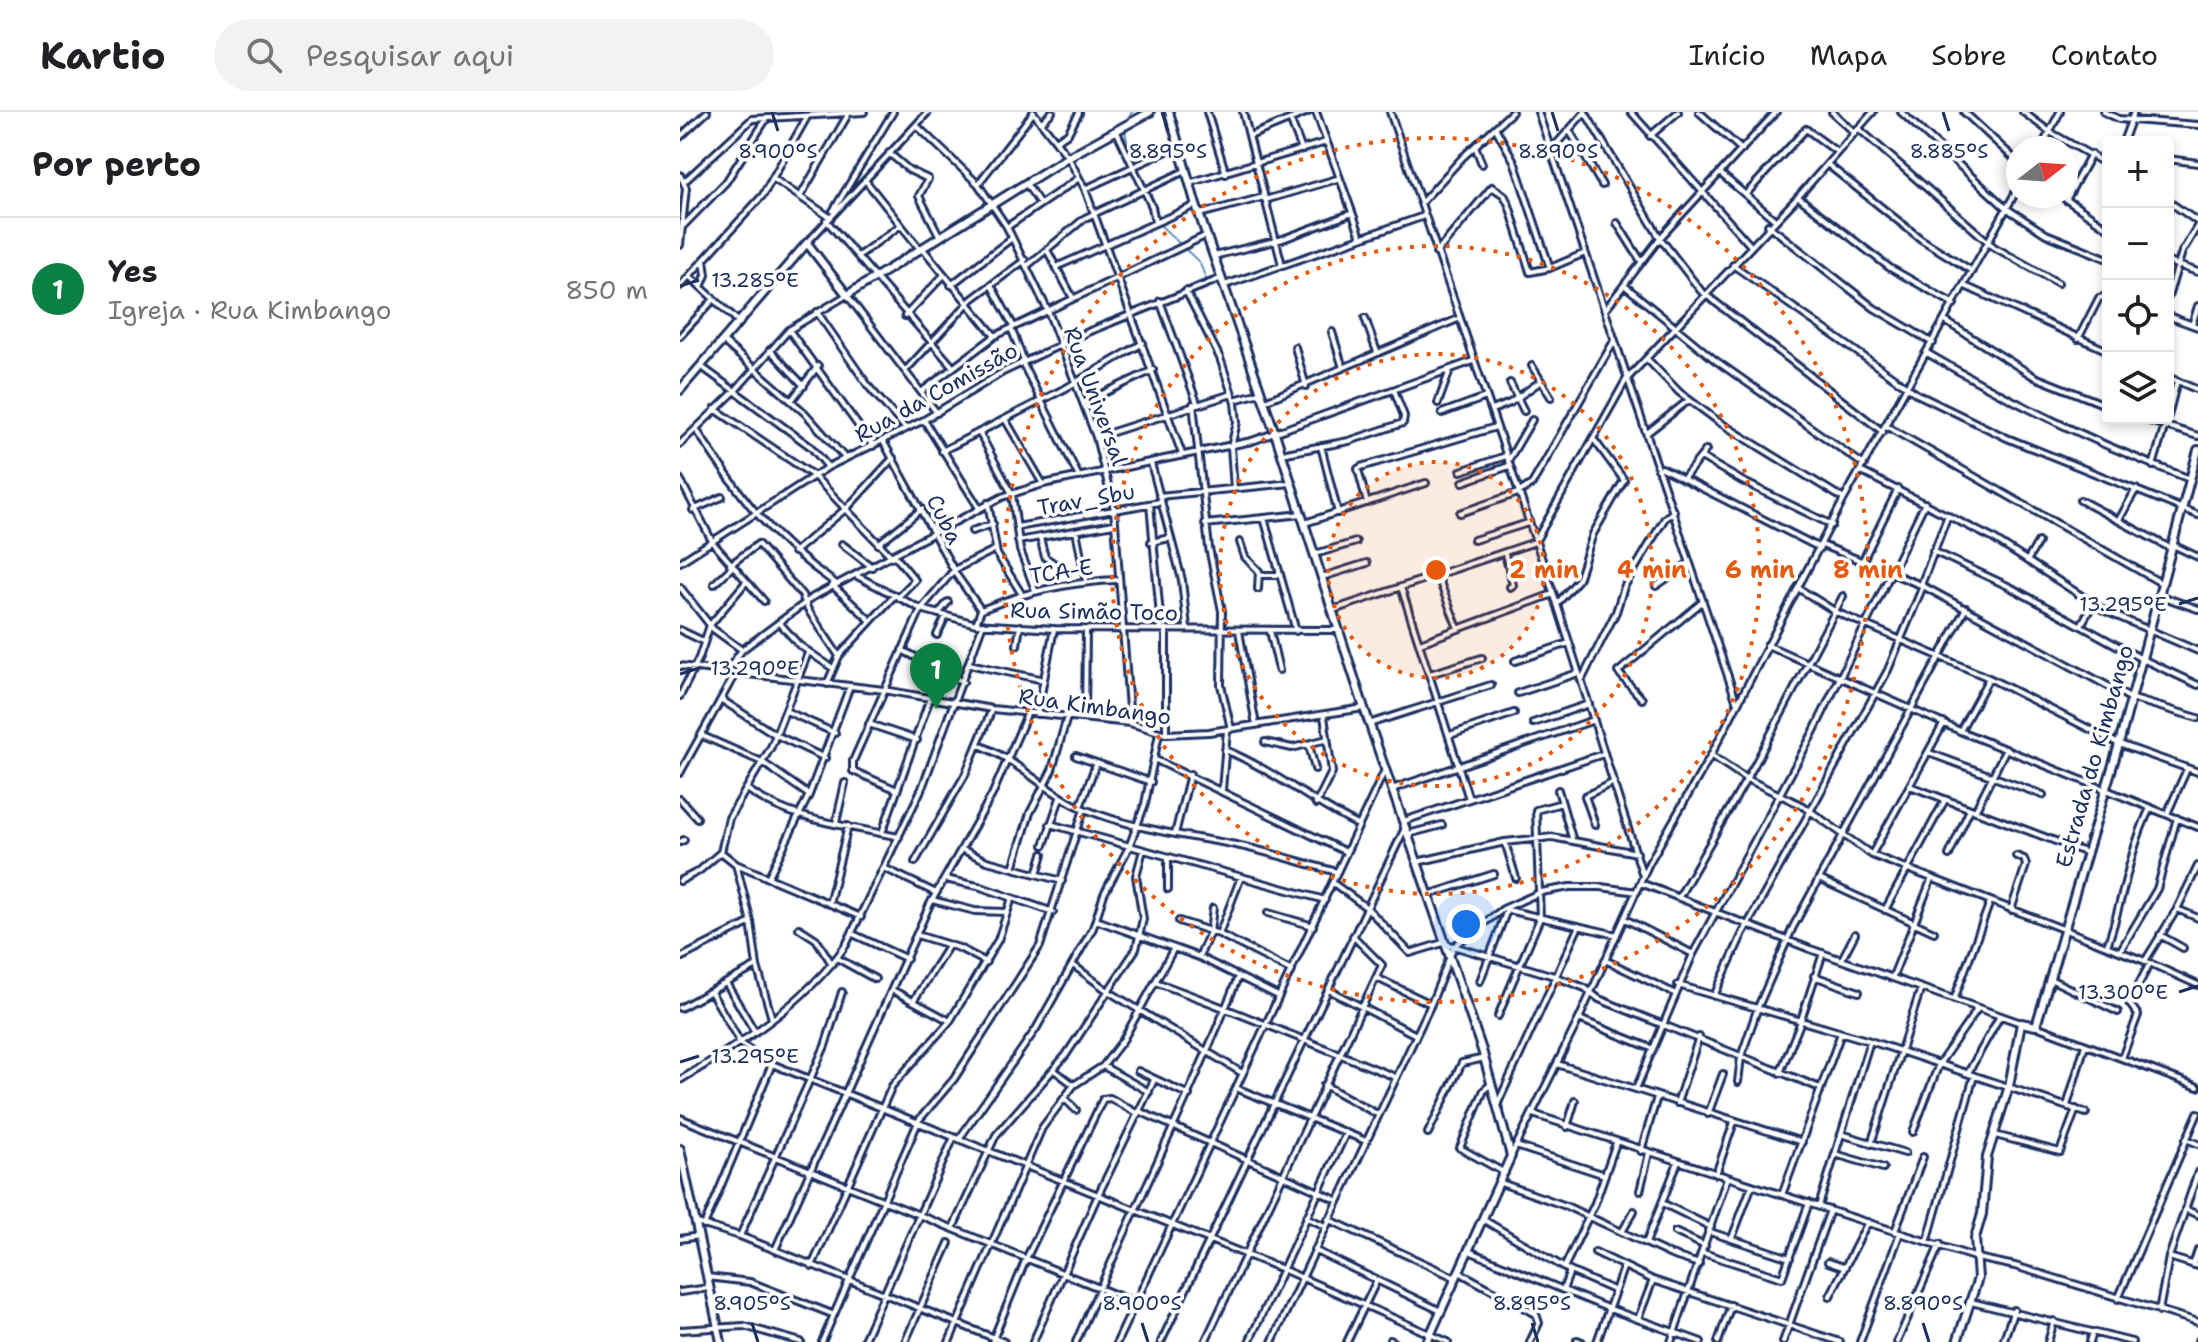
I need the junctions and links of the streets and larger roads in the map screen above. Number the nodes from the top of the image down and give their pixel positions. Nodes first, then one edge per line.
1 (707, 112) edge
2 (864, 112) edge
3 (893, 112) edge
4 (928, 112) edge
5 (1052, 112) edge
6 (1150, 112) edge
7 (1169, 112) edge
8 (1207, 112) edge
9 (1243, 112) edge
10 (1308, 112) edge
11 (1316, 112) edge
12 (1390, 112) edge
13 (1512, 112) edge
14 (1538, 112) edge
15 (1585, 112) edge
16 (1631, 112) edge
17 (1678, 112) edge
18 (1699, 112) edge
19 (1763, 112) edge
20 (1776, 112) edge
21 (1832, 112) edge
22 (1864, 112) edge
23 (1901, 112) edge
24 (1964, 112) edge
25 (2023, 112) edge
26 (2060, 112) edge
27 (2104, 112) edge
28 (2134, 112) edge
29 (849, 113) edge
30 (1033, 113) edge
31 (1079, 113) edge
32 (1870, 114) edge
33 (767, 117) junction
34 (807, 117) junction
35 (1290, 119) junction
36 (1769, 119) junction
37 (2132, 119) junction
38 (1041, 123) junction
39 (916, 125) junction
40 (2198, 125) edge
41 (1496, 129) junction
42 (1569, 130) junction
43 (1856, 130) junction
44 (1119, 131) junction
45 (2050, 132) junction
46 (1252, 135) junction
47 (1650, 136) junction
48 (2048, 136) edge
49 (2125, 136) edge
50 (680, 137) edge
51 (1056, 142) junction
52 (1326, 142) junction
53 (1178, 146) junction
54 (1475, 146) junction
55 (1302, 150) junction
56 (1551, 150) junction
57 (1742, 150) junction
58 (2006, 151) edge
59 (1837, 152) junction
60 (889, 153) junction
61 (2091, 154) junction
62 (1068, 157) junction
63 (2174, 160) edge
64 (2102, 161) edge
65 (2198, 163) edge
66 (1258, 164) junction
67 (1482, 164) dead end
68 (1827, 164) junction
69 (1132, 165) junction
70 (1186, 171) junction
71 (1226, 174) junction
72 (1721, 174) junction
73 (2078, 174) edge
74 (680, 175) edge
75 (1079, 178) junction
76 (774, 179) junction
77 (1337, 179) junction
78 (865, 180) junction
79 (685, 181) junction
80 (1189, 183) junction
81 (978, 184) junction
82 (1027, 185) junction
83 (1602, 185) dead end
84 (846, 186) junction
85 (1085, 189) junction
86 (1144, 190) junction
87 (854, 193) junction
88 (1703, 194) junction
89 (1746, 194) junction
90 (801, 195) junction
91 (1798, 197) junction
92 (1264, 198) junction
93 (1040, 204) junction
94 (1420, 204) junction
95 (1196, 205) junction
96 (2174, 205) edge
97 (994, 206) junction
98 (2006, 208) junction
99 (2078, 208) edge
100 (1095, 213) junction
101 (1200, 214) junction
102 (1350, 214) junction
103 (1424, 216) junction
104 (829, 217) junction
105 (1775, 219) junction
106 (1155, 222) junction
107 (1617, 223) dead end
108 (2198, 223) edge
109 (2102, 224) edge
110 (901, 225) junction
111 (1768, 225) junction
112 (683, 226) junction
113 (1007, 227) junction
114 (1207, 235) junction
115 (1361, 237) junction
116 (1012, 238) junction
117 (1660, 238) junction
118 (941, 239) junction
119 (1275, 240) junction
120 (1987, 240) junction
121 (1106, 242) junction
122 (807, 243) junction
123 (680, 245) edge
124 (1750, 245) junction
125 (923, 250) junction
126 (1047, 250) junction
127 (1436, 253) junction
128 (1585, 253) junction
129 (2102, 255) edge
130 (858, 256) junction
131 (1214, 256) junction
132 (704, 260) junction
133 (1641, 261) junction
134 (1026, 263) junction
135 (1282, 265) junction
136 (1733, 265) junction
137 (2176, 265) junction
138 (1056, 267) junction
139 (1550, 268) junction
140 (1972, 271) junction
141 (2198, 272) edge
142 (1118, 275) junction
143 (689, 276) junction
144 (943, 276) junction
145 (876, 279) junction
146 (2172, 280) edge
147 (1223, 281) junction
148 (2058, 283) dead end
149 (951, 285) junction
150 (991, 285) junction
151 (1624, 285) junction
152 (680, 286) edge
153 (1965, 286) junction
154 (701, 287) junction
155 (1186, 291) junction
156 (847, 295) junction
157 (1706, 296) junction
158 (2102, 297) edge
159 (1073, 298) junction
160 (714, 299) junction
161 (1160, 301) junction
162 (1954, 304) junction
163 (969, 305) junction
164 (2198, 306) edge
165 (1048, 311) junction
166 (1604, 311) junction
167 (817, 312) junction
168 (1132, 313) junction
169 (905, 316) junction
170 (1365, 318) dead end
171 (2174, 318) edge
172 (1458, 319) junction
173 (1945, 321) junction
174 (740, 323) junction
175 (2192, 325) junction
176 (2198, 327) edge
177 (1012, 328) junction
178 (1675, 328) junction
179 (789, 330) junction
180 (1332, 332) dead end
181 (680, 336) edge
182 (995, 336) junction
183 (2078, 339) junction
184 (1614, 341) junction
185 (724, 342) junction
186 (1143, 343) junction
187 (1933, 343) junction
188 (932, 344) junction
189 (1060, 344) junction
190 (1295, 347) dead end
191 (2102, 349) edge
192 (770, 350) junction
193 (1377, 352) junction
194 (1927, 353) junction
195 (1647, 359) junction
196 (1023, 361) junction
197 (1473, 361) junction
198 (818, 366) junction
199 (1532, 366) dead end
200 (702, 367) junction
201 (953, 367) junction
202 (1343, 368) junction
203 (753, 369) junction
204 (1154, 370) junction
205 (1450, 370) junction
206 (905, 371) junction
207 (1626, 380) junction
208 (2174, 380) edge
209 (1541, 381) junction
210 (2177, 381) junction
211 (1075, 382) junction
212 (1510, 383) dead end
213 (804, 386) junction
214 (1306, 386) junction
215 (1908, 388) junction
216 (1394, 389) junction
217 (680, 390) edge
218 (2198, 390) edge
219 (734, 392) junction
220 (921, 392) junction
221 (1260, 393) junction
222 (2174, 393) edge
223 (1232, 394) junction
224 (1486, 397) junction
225 (1517, 397) junction
226 (1551, 397) dead end
227 (1041, 400) junction
228 (1234, 400) junction
229 (1689, 400) junction
230 (791, 401) junction
231 (1263, 401) junction
232 (1083, 403) junction
233 (1195, 403) junction
234 (1438, 403) dead end
235 (2102, 404) edge
236 (715, 409) junction
237 (1491, 411) junction
238 (1524, 411) dead end
239 (1169, 412) junction
240 (937, 413) junction
241 (1442, 413) dead end
242 (1005, 419) junction
243 (924, 420) junction
244 (1532, 420) dead end
245 (2157, 424) edge
246 (2166, 424) edge
247 (1886, 426) junction
248 (1496, 427) junction
249 (2165, 427) junction
250 (696, 429) junction
251 (906, 429) junction
252 (978, 432) junction
253 (1883, 432) junction
254 (1275, 433) junction
255 (1647, 433) junction
256 (2198, 436) edge
257 (1096, 437) junction
258 (883, 441) junction
259 (1595, 441) junction
260 (680, 444) edge
261 (1232, 445) junction
262 (873, 446) junction
263 (1321, 446) junction
264 (1198, 450) junction
265 (1706, 450) dead end
266 (2198, 450) edge
267 (942, 451) junction
268 (1182, 454) junction
269 (1281, 454) junction
270 (1701, 457) junction
271 (845, 458) junction
272 (893, 458) junction
273 (1508, 461) junction
274 (1151, 463) junction
275 (1864, 465) junction
276 (2196, 465) edge
277 (2153, 466) junction
278 (828, 467) junction
279 (1660, 467) junction
280 (1107, 471) junction
281 (1461, 471) dead end
282 (1860, 471) junction
283 (814, 476) junction
284 (1079, 477) junction
285 (680, 479) edge
286 (1683, 479) junction
287 (2190, 479) junction
288 (1463, 482) dead end
289 (1291, 483) junction
290 (1426, 483) dead end
291 (1043, 484) junction
292 (1234, 489) junction
293 (1898, 489) junction
294 (2136, 489) junction
295 (1202, 492) junction
296 (1518, 493) junction
297 (1012, 494) junction
298 (722, 497) dead end
299 (1160, 499) junction
300 (1844, 499) junction
301 (2080, 500) dead end
302 (988, 503) junction
303 (1367, 503) junction
304 (1925, 503) junction
305 (1150, 504) junction
306 (979, 508) junction
307 (845, 509) junction
308 (922, 509) junction
309 (1114, 509) junction
310 (2181, 509) junction
311 (693, 510) junction
312 (1674, 511) junction
313 (1338, 513) junction
314 (1460, 513) dead end
315 (755, 514) junction
316 (1302, 514) junction
317 (1948, 515) junction
318 (2198, 515) edge
319 (1264, 518) junction
320 (2119, 520) junction
321 (1305, 523) junction
322 (1528, 523) junction
323 (993, 524) junction
324 (1114, 524) junction
325 (1205, 524) junction
326 (1832, 525) junction
327 (1017, 527) junction
328 (972, 531) dead end
329 (1076, 531) junction
330 (933, 532) junction
331 (1040, 538) junction
332 (1170, 538) junction
333 (1474, 540) dead end
334 (1018, 541) junction
335 (1151, 542) junction
336 (1240, 542) dead end
337 (1356, 542) dead end
338 (1535, 542) junction
339 (2038, 542) dead end
340 (713, 543) junction
341 (842, 544) dead end
342 (878, 544) junction
343 (1821, 546) junction
344 (2170, 546) junction
345 (996, 549) junction
346 (1933, 551) junction
347 (793, 553) junction
348 (1315, 554) junction
349 (1505, 554) junction
350 (894, 556) junction
351 (2198, 557) edge
352 (2027, 561) junction
353 (680, 562) edge
354 (1367, 563) dead end
355 (1689, 563) junction
356 (1862, 563) junction
357 (1055, 564) dead end
358 (731, 566) junction
359 (873, 568) junction
360 (954, 570) junction
361 (1890, 573) junction
362 (1259, 575) junction
363 (1280, 575) junction
364 (1437, 575) junction
365 (857, 576) junction
366 (1322, 577) junction
367 (1117, 580) junction
368 (1086, 581) junction
369 (746, 582) junction
370 (2161, 583) junction
371 (714, 584) dead end
372 (834, 584) junction
373 (1922, 585) junction
374 (1656, 586) dead end
375 (680, 587) edge
376 (1401, 587) junction
377 (1510, 587) dead end
378 (1798, 588) junction
379 (1258, 589) dead end
380 (1035, 590) junction
381 (1022, 593) junction
382 (1553, 594) junction
383 (2158, 595) junction
384 (897, 596) junction
385 (1843, 596) dead end
386 (764, 601) dead end
387 (805, 602) junction
388 (948, 602) dead end
389 (1701, 603) junction
390 (1557, 604) junction
391 (2093, 604) junction
392 (1966, 608) junction
393 (921, 609) junction
394 (2198, 609) edge
395 (981, 610) junction
396 (1333, 610) junction
397 (1836, 612) junction
398 (938, 614) junction
399 (946, 616) junction
400 (871, 621) junction
401 (779, 622) junction
402 (976, 624) junction
403 (983, 624) junction
404 (710, 625) junction
405 (2081, 625) junction
406 (1020, 626) junction
407 (1866, 626) junction
408 (1122, 627) junction
409 (1163, 628) junction
410 (1187, 628) junction
411 (1458, 628) junction
412 (1054, 629) junction
413 (1086, 629) junction
414 (680, 630) edge
415 (1221, 630) junction
416 (1339, 630) junction
417 (2148, 630) junction
418 (1239, 631) junction
419 (1270, 631) junction
420 (1296, 631) junction
421 (937, 635) dead end
422 (703, 641) junction
423 (1902, 641) junction
424 (1420, 643) junction
425 (1569, 643) junction
426 (1017, 645) dead end
427 (1767, 645) junction
428 (742, 650) junction
429 (902, 650) junction
430 (2198, 651) edge
431 (808, 653) junction
432 (839, 656) junction
433 (1939, 656) junction
434 (1482, 658) dead end
435 (2140, 658) junction
436 (1515, 661) dead end
437 (1805, 662) junction
438 (969, 664) junction
439 (680, 666) edge
440 (832, 667) junction
441 (695, 668) junction
442 (1279, 670) dead end
443 (726, 672) junction
444 (735, 673) junction
445 (1578, 673) junction
446 (1430, 674) junction
447 (1840, 677) junction
448 (1989, 678) junction
449 (1044, 680) junction
450 (798, 681) junction
451 (1581, 681) junction
452 (963, 682) junction
453 (827, 684) junction
454 (1491, 685) dead end
455 (2198, 685) edge
456 (850, 686) junction
457 (884, 690) junction
458 (1877, 692) junction
459 (1518, 693) dead end
460 (680, 696) edge
461 (930, 698) junction
462 (2130, 698) junction
463 (1642, 699) dead end
464 (722, 700) junction
465 (957, 702) junction
466 (1439, 702) junction
467 (1737, 703) junction
468 (1589, 704) junction
469 (1911, 707) junction
470 (1364, 708) junction
471 (992, 709) junction
472 (786, 711) junction
473 (1028, 712) junction
474 (1514, 713) dead end
475 (1037, 714) junction
476 (1324, 716) junction
477 (1067, 717) junction
478 (2198, 718) edge
479 (1085, 719) junction
480 (1594, 720) junction
481 (1130, 723) junction
482 (1533, 723) dead end
483 (1944, 723) junction
484 (869, 724) junction
485 (1369, 724) junction
486 (1256, 725) junction
487 (1229, 730) junction
488 (1960, 731) junction
489 (835, 733) junction
490 (1159, 733) junction
491 (1166, 734) junction
492 (776, 735) junction
493 (1450, 735) junction
494 (703, 736) junction
495 (1327, 739) junction
496 (917, 740) junction
497 (1265, 742) dead end
498 (2119, 744) junction
499 (979, 745) junction
500 (1309, 745) junction
501 (2006, 749) junction
502 (1225, 750) junction
503 (1929, 753) junction
504 (1603, 754) junction
505 (1711, 755) junction
506 (1076, 756) dead end
507 (825, 758) junction
508 (1008, 758) junction
509 (1156, 760) junction
510 (762, 762) junction
511 (1096, 764) junction
512 (1460, 766) junction
513 (2187, 768) junction
514 (1315, 769) dead end
515 (1385, 770) junction
516 (2198, 772) edge
517 (680, 773) edge
518 (1190, 774) junction
519 (1993, 777) junction
520 (1745, 778) junction
521 (1151, 782) junction
522 (1614, 782) junction
523 (845, 783) dead end
524 (1046, 786) junction
525 (1910, 786) junction
526 (747, 789) junction
527 (895, 789) junction
528 (1392, 789) junction
529 (1222, 790) junction
530 (1558, 790) dead end
531 (2105, 790) junction
532 (1778, 793) junction
533 (809, 795) junction
534 (2043, 795) dead end
535 (1060, 798) junction
536 (680, 799) edge
537 (1469, 799) junction
538 (1945, 800) junction
539 (1562, 803) junction
540 (1316, 805) junction
541 (1082, 808) junction
542 (2150, 808) junction
543 (1973, 810) junction
544 (1812, 812) junction
545 (2167, 814) junction
546 (796, 816) junction
547 (697, 818) dead end
548 (2177, 818) junction
549 (836, 823) junction
550 (1050, 824) junction
551 (1442, 825) dead end
552 (1595, 825) dead end
553 (848, 826) junction
554 (1359, 826) junction
555 (1136, 827) junction
556 (1406, 827) junction
557 (2198, 827) edge
558 (1077, 832) junction
559 (882, 833) junction
560 (1843, 834) junction
561 (1175, 835) junction
562 (899, 837) junction
563 (1538, 838) junction
564 (1572, 839) junction
565 (1505, 842) junction
566 (1044, 845) dead end
567 (1129, 847) junction
568 (963, 850) junction
569 (1143, 850) junction
570 (721, 852) junction
571 (1346, 852) junction
572 (1637, 853) junction
573 (2087, 853) junction
574 (1043, 854) dead end
575 (1872, 855) junction
576 (1949, 855) dead end
577 (2016, 856) dead end
578 (1168, 858) junction
579 (915, 862) dead end
580 (1417, 862) junction
581 (736, 864) junction
582 (2198, 866) edge
583 (884, 868) junction
584 (1013, 868) junction
585 (1906, 868) junction
586 (1337, 872) junction
587 (1037, 874) junction
588 (1494, 874) dead end
589 (1643, 876) junction
590 (1241, 877) junction
591 (768, 878) junction
592 (1516, 878) dead end
593 (1932, 878) junction
594 (944, 879) junction
595 (1819, 879) junction
596 (680, 881) edge
597 (1062, 881) junction
598 (1333, 883) junction
599 (1641, 883) junction
600 (1168, 889) dead end
601 (1541, 892) junction
602 (1637, 892) junction
603 (936, 893) junction
604 (1428, 895) junction
605 (1679, 897) junction
606 (1012, 898) junction
607 (932, 900) junction
608 (1325, 900) junction
609 (1990, 902) junction
610 (829, 904) junction
611 (1213, 908) dead end
612 (1367, 908) junction
613 (2177, 909) junction
614 (1505, 910) junction
615 (1885, 910) junction
616 (2011, 910) junction
617 (1715, 911) junction
618 (1007, 912) junction
619 (1053, 912) junction
620 (1268, 913) dead end
621 (861, 917) junction
622 (1540, 918) junction
623 (2198, 918) edge
624 (1625, 919) junction
625 (1096, 920) junction
626 (1179, 921) dead end
627 (751, 922) junction
628 (1750, 923) junction
629 (1916, 924) junction
630 (1313, 926) junction
631 (1579, 926) junction
632 (799, 928) dead end
633 (2064, 930) junction
634 (1210, 932) junction
635 (1934, 932) dead end
636 (853, 934) junction
637 (1140, 934) junction
638 (1219, 934) junction
639 (1855, 934) dead end
640 (917, 935) junction
641 (1617, 935) junction
642 (2160, 935) junction
643 (1353, 936) junction
644 (1788, 939) junction
645 (1443, 943) junction
646 (949, 945) junction
647 (1454, 946) junction
648 (2107, 946) junction
649 (1174, 948) junction
650 (2183, 948) dead end
651 (2120, 951) junction
652 (1823, 953) junction
653 (1693, 954) junction
654 (1448, 956) junction
655 (1199, 957) junction
656 (1489, 957) junction
657 (1843, 957) junction
658 (680, 958) edge
659 (837, 958) junction
660 (907, 959) junction
661 (1605, 960) junction
662 (986, 962) junction
663 (2147, 962) junction
664 (832, 964) junction
665 (1073, 965) junction
666 (757, 966) junction
667 (1518, 966) junction
668 (1292, 971) junction
669 (1554, 976) junction
670 (1814, 976) junction
671 (1238, 977) junction
672 (1893, 977) junction
673 (1377, 978) junction
674 (875, 979) dead end
675 (2050, 979) junction
676 (1480, 981) dead end
677 (726, 983) junction
678 (1158, 983) junction
679 (1678, 985) junction
680 (2198, 985) edge
681 (1921, 988) junction
682 (1328, 990) junction
683 (894, 991) junction
684 (1108, 991) junction
685 (711, 992) junction
686 (842, 992) dead end
687 (1859, 992) dead end
688 (1591, 993) junction
689 (1674, 993) junction
690 (1278, 996) junction
691 (1714, 996) junction
692 (1954, 998) junction
693 (914, 1000) junction
694 (1431, 1004) junction
695 (1226, 1007) junction
696 (1758, 1007) junction
697 (1979, 1007) junction
698 (680, 1008) edge
699 (1361, 1008) junction
700 (1141, 1011) junction
701 (2118, 1012) dead end
702 (1498, 1016) dead end
703 (2000, 1016) junction
704 (772, 1019) junction
705 (1579, 1019) junction
706 (950, 1021) junction
707 (1801, 1021) junction
708 (1267, 1022) junction
709 (2021, 1023) junction
710 (1661, 1024) junction
711 (2036, 1026) junction
712 (755, 1032) junction
713 (1841, 1033) junction
714 (1416, 1035) junction
715 (1699, 1037) junction
716 (1303, 1041) junction
717 (1870, 1041) junction
718 (741, 1044) junction
719 (2085, 1045) junction
720 (1652, 1049) junction
721 (1900, 1051) junction
722 (1207, 1052) junction
723 (1339, 1054) junction
724 (1741, 1057) junction
725 (1485, 1058) junction
726 (2122, 1058) junction
727 (772, 1064) junction
728 (1557, 1064) junction
729 (1939, 1064) junction
730 (1103, 1066) junction
731 (1054, 1070) junction
732 (1138, 1071) dead end
733 (1242, 1073) junction
734 (1780, 1073) junction
735 (1723, 1074) dead end
736 (1971, 1075) junction
737 (1395, 1077) junction
738 (811, 1078) junction
739 (680, 1080) edge
740 (1154, 1080) junction
741 (1738, 1082) dead end
742 (1493, 1084) junction
743 (1074, 1085) junction
744 (1324, 1085) junction
745 (2009, 1086) junction
746 (2198, 1087) edge
747 (1236, 1088) junction
748 (1820, 1088) junction
749 (1636, 1089) junction
750 (844, 1091) junction
751 (1149, 1092) junction
752 (1189, 1095) junction
753 (1657, 1097) junction
754 (1064, 1098) junction
755 (1575, 1101) dead end
756 (1274, 1103) junction
757 (1498, 1103) junction
758 (1677, 1104) junction
759 (2067, 1106) junction
760 (881, 1107) junction
761 (2076, 1109) junction
762 (1076, 1110) dead end
763 (1139, 1113) junction
764 (2086, 1113) dead end
765 (2198, 1113) edge
766 (1377, 1114) junction
767 (1532, 1114) junction
768 (1708, 1114) junction
769 (680, 1118) edge
770 (1309, 1118) junction
771 (919, 1120) junction
772 (1734, 1122) junction
773 (1174, 1126) junction
774 (1567, 1127) junction
775 (1913, 1132) dead end
776 (1346, 1133) junction
777 (1428, 1133) dead end
778 (1841, 1134) junction
779 (1994, 1134) junction
780 (956, 1138) junction
781 (2186, 1139) junction
782 (1366, 1141) junction
783 (739, 1142) junction
784 (1802, 1142) junction
785 (1616, 1143) junction
786 (1210, 1144) junction
787 (1871, 1144) junction
788 (2198, 1144) edge
789 (1516, 1146) junction
790 (680, 1149) edge
791 (987, 1151) junction
792 (1641, 1151) junction
793 (1649, 1153) junction
794 (1905, 1153) dead end
795 (1835, 1154) junction
796 (775, 1155) junction
797 (1511, 1156) junction
798 (1923, 1157) dead end
799 (1245, 1161) junction
800 (1678, 1162) junction
801 (1025, 1164) junction
802 (1883, 1168) dead end
803 (811, 1172) junction
804 (2198, 1172) edge
805 (1505, 1173) junction
806 (1716, 1174) junction
807 (1605, 1175) junction
808 (1280, 1177) junction
809 (1727, 1178) junction
810 (1063, 1180) junction
811 (1501, 1183) junction
812 (1752, 1185) junction
813 (847, 1186) junction
814 (1640, 1191) dead end
815 (1318, 1192) junction
816 (1098, 1195) junction
817 (1782, 1195) junction
818 (882, 1200) junction
819 (1337, 1200) junction
820 (1662, 1203) junction
821 (1809, 1203) junction
822 (1819, 1206) junction
823 (1134, 1208) junction
824 (2185, 1209) junction
825 (1830, 1210) junction
826 (1634, 1211) dead end
827 (919, 1215) junction
828 (2198, 1215) edge
829 (1589, 1216) junction
830 (1306, 1217) junction
831 (1328, 1219) junction
832 (1484, 1220) junction
833 (1868, 1222) junction
834 (696, 1223) junction
835 (1171, 1225) junction
836 (704, 1226) junction
837 (1325, 1226) junction
838 (953, 1228) junction
839 (1710, 1230) junction
840 (1622, 1232) junction
841 (1675, 1232) dead end
842 (1898, 1232) junction
843 (699, 1236) junction
844 (740, 1236) junction
845 (1732, 1238) junction
846 (680, 1239) edge
847 (1209, 1240) junction
848 (1928, 1240) junction
849 (949, 1243) dead end
850 (1646, 1243) junction
851 (1940, 1244) junction
852 (992, 1245) junction
853 (1705, 1246) junction
854 (775, 1250) junction
855 (1314, 1250) junction
856 (2198, 1250) edge
857 (1469, 1251) junction
858 (1595, 1252) dead end
859 (1703, 1253) junction
860 (1245, 1255) junction
861 (2169, 1257) junction
862 (1790, 1258) junction
863 (1977, 1258) junction
864 (1026, 1259) junction
865 (1828, 1262) dead end
866 (1699, 1264) junction
867 (812, 1266) junction
868 (2195, 1266) edge
869 (1843, 1267) junction
870 (1564, 1268) junction
871 (1623, 1268) junction
872 (1282, 1269) junction
873 (1570, 1271) junction
874 (1063, 1272) junction
875 (1458, 1275) junction
876 (707, 1277) junction
877 (1302, 1278) junction
878 (1377, 1280) junction
879 (1653, 1280) junction
880 (849, 1281) junction
881 (1099, 1287) junction
882 (710, 1288) junction
883 (1563, 1290) junction
884 (1613, 1290) junction
885 (1690, 1291) junction
886 (680, 1292) edge
887 (884, 1294) junction
888 (1830, 1296) dead end
889 (2118, 1299) junction
890 (1970, 1302) junction
891 (1136, 1303) junction
892 (1731, 1305) junction
893 (1364, 1306) junction
894 (920, 1308) junction
895 (1607, 1308) junction
896 (2014, 1310) junction
897 (1441, 1311) junction
898 (2159, 1311) junction
899 (832, 1314) junction
900 (1638, 1320) junction
901 (2054, 1321) junction
902 (2198, 1322) edge
903 (957, 1323) junction
904 (1789, 1324) junction
905 (718, 1326) junction
906 (680, 1330) edge
907 (2093, 1332) junction
908 (1674, 1333) junction
909 (1431, 1334) junction
910 (993, 1340) edge
911 (721, 1342) edge
912 (801, 1342) edge
913 (822, 1342) edge
914 (863, 1342) edge
915 (905, 1342) edge
916 (949, 1342) edge
917 (1004, 1342) edge
918 (1033, 1342) edge
919 (1076, 1342) edge
920 (1117, 1342) edge
921 (1161, 1342) edge
922 (1205, 1342) edge
923 (1249, 1342) edge
924 (1272, 1342) edge
925 (1347, 1342) edge
926 (1427, 1342) edge
927 (1448, 1342) edge
928 (1530, 1342) edge
929 (1597, 1342) edge
930 (1671, 1342) edge
931 (1701, 1342) edge
932 (1718, 1342) edge
933 (1783, 1342) edge
934 (1840, 1342) edge
935 (1860, 1342) edge
936 (1897, 1342) edge
937 (1957, 1342) edge
938 (2003, 1342) edge
939 (2048, 1342) edge
940 (2090, 1342) edge
941 (2132, 1342) edge

1 - 50 street
2 - 29 street
3 - 84 street
4 - 39 street
5 - 38 street
6 - 44 street
7 - 53 street
8 - 71 street
9 - 46 street
10 - 35 street
11 - 52 street
12 - 94 street
13 - 41 street
14 - 56 street
15 - 42 street
15 - 117 street
16 - 47 street
17 - 47 street
18 - 57 street
19 - 36 street
20 - 36 street
21 - 43 street
22 - 32 street
23 - 98 street
24 - 58 street
25 - 45 street
26 - 45 street
27 - 37 street
28 - 37 street
29 - 34 street
29 - 90 street
30 - 38 street
30 - 81 street
31 - 51 street
32 - 43 street
33 - 34 street
33 - 79 street
33 - 112 street
34 - 76 street
35 - 46 street
35 - 55 street
36 - 57 street
37 - 40 street
37 - 49 street
38 - 51 street
39 - 60 street
39 - 81 street, Rua Universal
41 - 54 street
41 - 139 street
42 - 56 street
42 - 83 street
43 - 59 street
43 - 120 street
44 - 62 street
44 - 69 street
45 - 48 street
45 - 61 street
46 - 66 street
47 - 88 street
51 - 62 street
52 - 55 street
52 - 77 street
53 - 69 street
53 - 70 street
54 - 67 street
54 - 94 street
55 - 66 street
56 - 128 street
57 - 72 street
59 - 68 street
59 - 89 street
60 - 78 street
60 - 118 street
61 - 64 street
61 - 73 street
62 - 75 street
62 - 82 street
63 - 65 street
66 - 71 street
66 - 92 street
68 - 91 street
68 - 140 street
69 - 85 street
69 - 86 street
70 - 80 street
70 - 86 street
71 - 80 street
72 - 88 street
72 - 89 street
74 - 79 street
75 - 85 street
75 - 93 street
76 - 90 street
76 - 132 street
77 - 92 street
77 - 102 street
78 - 87 street
78 - 110 street
79 - 112 street
80 - 95 street
81 - 97 street, Rua Universal
82 - 93 street
82 - 97 street
84 - 87 street
84 - 104 street
85 - 100 street
86 - 100 street
86 - 106 street
87 - 104 street
88 - 117 street
88 - 124 street
89 - 105 street
90 - 104 street
91 - 105 street
91 - 162 street
92 - 101 street
92 - 119 street
93 - 113 street
94 - 103 street
95 - 101 street
95 - 106 street
96 - 108 street
97 - 113 street, Rua Universal
97 - 118 street
98 - 120 street
98 - 129 street
99 - 109 street
100 - 121 street
100 - 126 street
101 - 114 street
102 - 115 street
102 - 119 street
103 - 115 street, Rua da Comissão
103 - 127 street
104 - 122 street
104 - 130 street
105 - 111 street
106 - 121 street
107 - 133 street
108 - 137 street
110 - 125 street
110 - 130 street
111 - 124 street
111 - 187 street
112 - 123 street
113 - 116 street, Rua Universal
114 - 131 street
114 - 142 street
115 - 135 street, Rua da Comissão
116 - 134 street, Rua Universal
116 - 149 street
117 - 133 street
117 - 157 street
118 - 125 street
119 - 131 street
119 - 135 street
120 - 140 street
120 - 148 street
121 - 138 street
121 - 142 street
122 - 156 street
122 - 174 street
124 - 136 street
125 - 144 street
125 - 145 street
126 - 134 street
126 - 138 street
127 - 139 street
127 - 172 street
128 - 139 street
128 - 166 street
130 - 145 street
131 - 147 street
132 - 143 street
132 - 154 street
133 - 151 street
134 - 150 street
134 - 165 street, Rua Universal
135 - 147 street, Rua da Comissão
136 - 157 street
136 - 215 street
137 - 141 street
137 - 146 street
138 - 159 street
140 - 153 street
142 - 159 street
142 - 168 street
143 - 152 street
143 - 154 street
144 - 149 street
144 - 169 street
145 - 156 street
145 - 169 street
147 - 155 street, Rua da Comissão
147 - 221 street
149 - 163 street
150 - 163 street
150 - 177 street
151 - 166 street
151 - 178 street
153 - 162 street
153 - 183 street
154 - 160 street
155 - 161 street, Rua da Comissão
155 - 223 street
156 - 167 street
156 - 206 street
157 - 178 street
157 - 253 street
158 - 183 street
159 - 165 street
160 - 174 street
160 - 181 street
161 - 168 street, Rua da Comissão
161 - 233 street
162 - 173 street
163 - 182 street
163 - 188 street
164 - 175 street
165 - 177 street
165 - 189 street, Rua Universal
166 - 184 street
167 - 179 street
167 - 251 street
168 - 186 street
168 - 189 street, Rua da Comissão
169 - 188 street
170 - 193 street
171 - 175 street
172 - 193 street
172 - 197 street
173 - 187 street
173 - 235 street
174 - 185 street
175 - 176 street
177 - 182 street
177 - 196 street
178 - 195 street
178 - 275 street
179 - 192 street
179 - 198 street
180 - 202 street
182 - 201 street
183 - 191 street
184 - 207 street
184 - 296 street
185 - 200 street
185 - 203 street
186 - 204 street
186 - 211 street
187 - 194 street
188 - 201 street
188 - 206 street
189 - 196 street, Rua da Comissão
189 - 211 street, Rua Universal
190 - 214 street
192 - 203 street
192 - 213 street
193 - 202 street
194 - 215 street
194 - 277 street
195 - 207 street
195 - 229 street
196 - 227 street
196 - 240 street, Rua da Comissão
197 - 205 street
197 - 224 street
198 - 213 street
198 - 262 street
199 - 209 street
200 - 217 street
200 - 219 street
201 - 220 street
202 - 214 street
203 - 219 street
203 - 230 street
204 - 232 street
204 - 239 street
205 - 216 street
205 - 234 street
206 - 220 street
207 - 255 street
207 - 259 street
208 - 210 street
209 - 225 street
209 - 226 street
210 - 218 street
210 - 222 street
211 - 227 street
211 - 232 street, Rua Universal
212 - 225 street
213 - 230 street
214 - 231 street
215 - 247 street
215 - 294 street
216 - 254 street
216 - 263 street
219 - 236 street
219 - 278 street
220 - 240 street
221 - 228 street
221 - 231 street
223 - 228 street
223 - 233 street
224 - 237 street
224 - 241 street
225 - 237 street
225 - 238 street
227 - 242 street
227 - 284 street
228 - 261 street
229 - 255 street
229 - 300 street
230 - 271 street
231 - 254 street
232 - 257 street, Rua Universal
233 - 239 street
233 - 264 street
236 - 250 street
236 - 283 street
237 - 248 street
239 - 257 street
239 - 268 street
240 - 243 street, Rua da Comissão
242 - 252 street
242 - 291 street
243 - 251 street, Rua da Comissão
243 - 267 street
244 - 273 street
245 - 249 street
246 - 249 street
247 - 253 street
247 - 370 street
248 - 273 street
248 - 303 street
249 - 256 street
249 - 277 street
250 - 260 street
250 - 315 street
251 - 258 street, Rua da Comissão
252 - 267 street
252 - 297 street
253 - 275 street
254 - 261 street
254 - 269 street
255 - 279 street
257 - 280 street, Rua Universal
258 - 262 street, Rua da Comissão
258 - 272 street, Cuba
259 - 338 street
259 - 390 street
261 - 264 street
261 - 292 street
262 - 271 street, Rua da Comissão
263 - 269 street
263 - 313 street
264 - 268 street
264 - 295 street
265 - 270 street
266 - 276 street, Estrada do Kimbango
267 - 306 street
268 - 274 street
269 - 289 street
270 - 286 street
270 - 326 street
271 - 278 street, Rua da Comissão
272 - 307 street
272 - 308 street, Cuba
273 - 281 street
273 - 288 street
273 - 296 street
274 - 280 street
274 - 299 street
275 - 282 street
276 - 287 street, Estrada do Kimbango
277 - 287 street
278 - 283 street, Rua da Comissão
279 - 286 street
279 - 312 street
280 - 284 street
280 - 309 street, Rua Universal
282 - 293 street
282 - 300 street
283 - 307 street
283 - 315 street, Rua da Comissão
284 - 291 street
285 - 311 street
286 - 343 street
287 - 310 street, Estrada do Kimbango
289 - 292 street, Trav_Sbu
289 - 316 street
290 - 303 street
291 - 297 street
292 - 295 street, Trav_Sbu
293 - 304 street
293 - 356 street
294 - 310 street
294 - 320 street
295 - 299 street, Trav_Sbu
295 - 325 street
296 - 314 street
296 - 322 street
297 - 302 street
297 - 327 street
298 - 311 street
299 - 305 street, Trav_Sbu
299 - 332 street
300 - 326 street
301 - 320 street
302 - 306 street
302 - 323 street
303 - 313 street
304 - 317 street
304 - 361 street
305 - 309 street, Trav_Sbu
305 - 335 street
306 - 330 street
307 - 342 street
307 - 347 street
308 - 330 street, Cuba
308 - 342 street
309 - 324 street, Rua Universal
309 - 327 street, Trav_Sbu
310 - 318 street
310 - 344 street, Estrada do Kimbango
311 - 340 street
312 - 355 street
312 - 451 street
313 - 321 street
315 - 340 street, Rua da Comissão
315 - 347 street
316 - 319 street
316 - 321 street
317 - 346 street
317 - 352 street
319 - 325 street
319 - 363 street
320 - 344 street
321 - 348 street
322 - 333 street
322 - 338 street
323 - 328 street
323 - 345 street
324 - 329 street
324 - 367 street, Rua Universal
325 - 415 street
326 - 343 street
327 - 334 street
329 - 331 street
329 - 368 street
330 - 350 street
330 - 360 street, Cuba
331 - 334 street
331 - 357 street
332 - 335 street
332 - 410 street
334 - 380 street
335 - 409 street
336 - 362 street
337 - 348 street
338 - 349 street
338 - 382 street
339 - 352 street
340 - 353 street, Rua da Comissão
340 - 358 street
341 - 359 street
342 - 350 street
343 - 356 street
343 - 378 street
344 - 351 street
344 - 370 street, Estrada do Kimbango
345 - 360 street
345 - 381 street
346 - 373 street
346 - 405 street
347 - 372 street
348 - 366 street
349 - 364 street
349 - 377 street
350 - 359 street
350 - 384 street
352 - 391 street
354 - 366 street
355 - 374 street
355 - 389 street
356 - 361 street
358 - 369 street
358 - 371 street
358 - 387 street
359 - 365 street
360 - 393 street
360 - 395 street, Cuba
361 - 373 street
361 - 407 street
362 - 363 street
362 - 379 street
363 - 420 street
364 - 376 street
364 - 411 street
365 - 372 street
365 - 384 street, Rua Simão Toco
366 - 396 street
367 - 368 street, TCA-E
367 - 408 street, Rua Universal
368 - 380 street, TCA-E
369 - 386 street
369 - 404 street
370 - 383 street, Estrada do Kimbango
372 - 387 street
372 - 400 street
373 - 392 street
373 - 423 street
375 - 404 street
376 - 396 street
376 - 424 street
378 - 397 street
378 - 427 street
380 - 381 street, TCA-E
381 - 395 street, TCA-E
382 - 390 street
382 - 411 street
383 - 394 street
383 - 417 street, Estrada do Kimbango
384 - 393 street, Rua Simão Toco
384 - 400 street
385 - 397 street
387 - 401 street
387 - 432 street
388 - 398 street
389 - 463 street
389 - 467 street
390 - 425 street
391 - 405 street
391 - 417 street
392 - 433 street
392 - 462 street
393 - 398 street, Rua Simão Toco
393 - 429 street
395 - 402 street
396 - 416 street
397 - 407 street
397 - 437 street
398 - 399 street, Rua Simão Toco
399 - 402 street, Rua Simão Toco
399 - 421 street
400 - 432 street
401 - 428 street
401 - 431 street
402 - 403 street, Rua Simão Toco
403 - 406 street, Rua Simão Toco
403 - 438 street
404 - 422 street
404 - 428 street
405 - 435 street
406 - 412 street, Rua Simão Toco
406 - 426 street
407 - 423 street
407 - 447 street
408 - 409 street, Rua Simão Toco
408 - 413 street, Rua Simão Toco
408 - 481 street, Rua Universal
409 - 410 street, Rua Simão Toco
409 - 491 street
410 - 415 street, Rua Simão Toco
411 - 424 street
412 - 413 street, Rua Simão Toco
412 - 449 street
413 - 479 street
414 - 422 street
415 - 418 street, Rua Simão Toco
415 - 487 street
416 - 420 street, Rua Simão Toco
416 - 470 street
417 - 430 street
417 - 435 street, Estrada do Kimbango
418 - 419 street, Rua Simão Toco
418 - 486 street
419 - 420 street, Rua Simão Toco
419 - 442 street
422 - 441 street
423 - 433 street
423 - 458 street
424 - 446 street
425 - 436 street
425 - 445 street
427 - 437 street
427 - 467 street
428 - 443 street
429 - 452 street
429 - 457 street
431 - 440 street
431 - 450 street
432 - 440 street
433 - 448 street
433 - 469 street
434 - 446 street
435 - 455 street
435 - 462 street, Estrada do Kimbango
437 - 447 street
437 - 520 street
438 - 449 street
438 - 452 street
439 - 441 street, Rua Kimbango
440 - 453 street
441 - 443 street, Rua Kimbango
441 - 460 street
443 - 444 street, Rua Kimbango
444 - 450 street, Rua Kimbango
444 - 464 street
445 - 451 street
445 - 459 street
446 - 466 street
447 - 458 street
447 - 532 street
448 - 488 street
448 - 498 street
449 - 475 street
450 - 453 street, Rua Kimbango
450 - 472 street
451 - 468 street
452 - 465 street
453 - 456 street, Rua Kimbango
454 - 466 street
456 - 457 street, Rua Kimbango
456 - 489 street
457 - 461 street, Rua Kimbango
457 - 484 street
458 - 469 street
458 - 544 street
461 - 465 street, Rua Kimbango
461 - 496 street
462 - 478 street
462 - 498 street, Estrada do Kimbango
464 - 492 street
464 - 494 street
465 - 471 street, Rua Kimbango
465 - 562 street
466 - 485 street
466 - 493 street
467 - 505 street
468 - 480 street
468 - 482 street
469 - 483 street
469 - 560 street
470 - 476 street, Rua Kimbango
470 - 485 street
471 - 473 street, Rua Kimbango
471 - 499 street
472 - 489 street
472 - 492 street
473 - 475 street, Rua Kimbango
473 - 508 street
474 - 493 street
475 - 477 street, Rua Kimbango
476 - 486 street, Rua Kimbango
476 - 495 street
477 - 479 street, Rua Kimbango
477 - 524 street
479 - 481 street, Rua Kimbango
480 - 504 street
480 - 512 street
481 - 490 street, Rua Kimbango
483 - 488 street
483 - 503 street
484 - 496 street
484 - 527 street
485 - 515 street
486 - 487 street, Rua Kimbango
487 - 491 street, Rua Kimbango
487 - 502 street
488 - 501 street
489 - 507 street
490 - 491 street, Rua Kimbango
490 - 509 street
492 - 507 street
492 - 510 street
493 - 512 street
494 - 510 street
494 - 517 street
495 - 500 street
495 - 540 street
496 - 527 street
497 - 500 street
498 - 513 street
498 - 531 street, Estrada do Kimbango
499 - 508 street
499 - 579 street
500 - 514 street
501 - 519 street
501 - 531 street
502 - 529 street
502 - 540 street
503 - 519 street
503 - 525 street
504 - 522 street
504 - 537 street
505 - 520 street
505 - 589 street
506 - 511 street
507 - 533 street
508 - 524 street
508 - 568 street
509 - 518 street
509 - 521 street
510 - 526 street
510 - 533 street
511 - 521 street
511 - 541 street
512 - 528 street
512 - 537 street
513 - 516 street
513 - 545 street
515 - 528 street
515 - 554 street
518 - 529 street
518 - 561 street
519 - 534 street
519 - 543 street
520 - 532 street
520 - 605 street
521 - 555 street
522 - 552 street
522 - 572 street
523 - 549 street
524 - 535 street
524 - 584 street
525 - 538 street
525 - 575 street
526 - 546 street
526 - 570 street
527 - 559 street
528 - 556 street
529 - 571 street
530 - 539 street
531 - 542 street
531 - 573 street, Estrada do Kimbango
532 - 544 street
532 - 617 street
533 - 546 street
535 - 541 street
535 - 550 street
536 - 547 street
537 - 556 street
538 - 543 street
538 - 585 street
539 - 563 street
539 - 564 street
540 - 554 street
541 - 555 street
541 - 558 street
542 - 545 street
542 - 648 street
543 - 573 street
543 - 576 street
544 - 560 street
544 - 628 street
545 - 548 street
546 - 549 street
546 - 591 street
548 - 557 street
548 - 651 street
549 - 553 street
550 - 558 street
550 - 566 street
551 - 556 street
553 - 559 street
553 - 610 street
554 - 571 street
555 - 561 street
555 - 567 street
556 - 580 street
556 - 612 street
558 - 567 street
558 - 597 street
559 - 562 street
560 - 575 street
560 - 595 street
561 - 586 street
562 - 583 street
563 - 564 street
563 - 565 street
563 - 601 street
564 - 572 street
565 - 580 street
565 - 592 street
567 - 569 street
567 - 625 street
568 - 584 street
568 - 594 street
569 - 578 street
569 - 637 street
570 - 581 street
570 - 596 street
571 - 586 street
572 - 589 street
573 - 633 street, Estrada do Kimbango
574 - 587 street
575 - 585 street
577 - 616 street
578 - 590 street
578 - 600 street
580 - 604 street
581 - 591 street
581 - 627 street
582 - 613 street
583 - 603 street
583 - 621 street
584 - 587 street
585 - 593 street
585 - 615 street
586 - 598 street
587 - 597 street
588 - 604 street
589 - 599 street
590 - 608 street
590 - 638 street
591 - 610 street
593 - 609 street
593 - 629 street
594 - 603 street
594 - 606 street
595 - 615 street
595 - 644 street
597 - 619 street
598 - 608 street
598 - 612 street
599 - 602 street
599 - 605 street
601 - 602 street
601 - 614 street
601 - 622 street
602 - 624 street
603 - 607 street
604 - 645 street
605 - 617 street
606 - 618 street
606 - 619 street
607 - 618 street
607 - 640 street
608 - 630 street
609 - 616 street
609 - 692 street
610 - 621 street
611 - 634 street
612 - 643 street
612 - 645 street
613 - 623 street
613 - 642 street
614 - 622 street
614 - 647 street
614 - 656 street
615 - 629 street
616 - 633 street
617 - 628 street
617 - 653 street
618 - 662 street
619 - 771 street
620 - 630 street
621 - 636 street
622 - 631 street
622 - 667 street
624 - 641 street
624 - 653 street
625 - 637 street
625 - 665 street
626 - 634 street
627 - 658 street
627 - 666 street
628 - 644 street
628 - 691 street
629 - 635 street
629 - 672 street
630 - 668 street
631 - 641 street
631 - 669 street
632 - 664 street
633 - 648 street
633 - 675 street, Estrada do Kimbango
634 - 638 street
634 - 655 street
636 - 659 street
636 - 660 street
637 - 649 street
637 - 684 street
638 - 668 street
639 - 657 street
640 - 646 street
640 - 660 street
641 - 661 street
642 - 650 street
642 - 663 street
643 - 673 street
643 - 682 street
644 - 652 street
644 - 696 street
645 - 647 street
645 - 654 street
646 - 662 street
646 - 693 street
647 - 654 street
647 - 656 street
648 - 651 street
649 - 655 street
649 - 678 street
651 - 663 street
652 - 657 street
652 - 670 street
653 - 679 street
654 - 694 street
654 - 725 street
655 - 671 street
656 - 667 street
656 - 676 street
657 - 672 street
659 - 664 street
659 - 674 street
660 - 683 street
661 - 688 street
661 - 689 street
662 - 706 street
663 - 680 street
663 - 726 street
664 - 704 street
665 - 684 street
665 - 780 street
666 - 677 street
666 - 704 street
667 - 669 street
667 - 702 street
668 - 690 street
669 - 688 street
669 - 757 street
670 - 687 street
670 - 707 street
671 - 690 street
671 - 695 street
672 - 681 street
673 - 694 street
673 - 699 street
675 - 701 street
675 - 711 street, Estrada do Kimbango
677 - 685 street
677 - 712 street
678 - 695 street
678 - 700 street
679 - 689 street
679 - 691 street
681 - 692 street
681 - 721 street
682 - 699 street
682 - 716 street
683 - 693 street
683 - 750 street
684 - 700 street
684 - 731 street
685 - 698 street
685 - 718 street
686 - 738 street
688 - 705 street
688 - 710 street
689 - 710 street
690 - 708 street
691 - 696 street
692 - 697 street
693 - 706 street
694 - 714 street
695 - 708 street
695 - 722 street
696 - 707 street
696 - 724 street
697 - 703 street
697 - 729 street
699 - 714 street
699 - 723 street
700 - 722 street
700 - 730 street
703 - 709 street
703 - 736 street
704 - 712 street
705 - 720 street
705 - 728 street
706 - 760 street
707 - 713 street
707 - 734 street
708 - 716 street
708 - 733 street
709 - 711 street
709 - 745 street
710 - 715 street
710 - 720 street
711 - 719 street
712 - 718 street
713 - 717 street
713 - 748 street
714 - 737 street
715 - 724 street
715 - 758 street
716 - 723 street
716 - 756 street
717 - 721 street
717 - 778 street
718 - 727 street
718 - 739 street
719 - 726 street
719 - 759 street
720 - 749 street
721 - 729 street
721 - 787 street
722 - 733 street
722 - 752 street
723 - 737 street
723 - 744 street
724 - 734 street
724 - 741 street
725 - 742 street
725 - 777 street
726 - 746 street
727 - 738 street
727 - 783 street
728 - 749 street
728 - 767 street
729 - 736 street
729 - 775 street
730 - 743 street
730 - 751 street
731 - 743 street
731 - 791 street
732 - 740 street
733 - 747 street
734 - 748 street
735 - 768 street
736 - 745 street
736 - 848 street
737 - 766 street
738 - 750 street
738 - 796 street
740 - 751 street
740 - 752 street
742 - 757 street
742 - 805 street
743 - 754 street
744 - 766 street
744 - 770 street
745 - 759 street
745 - 779 street
747 - 756 street
747 - 786 street
748 - 784 street
749 - 753 street
750 - 760 street
750 - 803 street
751 - 763 street
752 - 773 street
753 - 758 street
753 - 792 street
754 - 762 street
754 - 801 street
755 - 774 street
756 - 770 street
756 - 799 street
757 - 797 street
758 - 768 street
759 - 761 street
760 - 771 street
760 - 813 street
761 - 764 street
761 - 779 street
763 - 773 street
763 - 810 street
763 - 816 street
765 - 781 street
766 - 782 street
767 - 774 street
767 - 789 street
768 - 772 street
769 - 783 street
770 - 776 street
770 - 808 street
771 - 780 street
771 - 818 street
772 - 784 street
772 - 806 street
773 - 786 street
773 - 823 street
774 - 785 street
776 - 782 street
776 - 815 street
778 - 787 street
778 - 795 street
779 - 863 street
780 - 791 street
780 - 827 street
781 - 788 street
781 - 889 street
782 - 819 street
783 - 796 street
783 - 836 street
784 - 817 street
785 - 792 street
785 - 807 street
786 - 799 street
786 - 835 street
787 - 794 street
789 - 797 street
789 - 807 street
790 - 834 street
791 - 801 street
791 - 838 street
792 - 793 street
793 - 800 street
793 - 814 street
795 - 802 street
795 - 822 street
796 - 803 street
796 - 844 street
797 - 805 street
798 - 842 street
799 - 808 street
799 - 847 street
800 - 806 street
800 - 820 street
801 - 810 street
801 - 852 street
803 - 813 street
803 - 854 street
804 - 824 street
805 - 811 street
806 - 809 street
807 - 829 street
808 - 815 street
808 - 860 street
809 - 812 street
809 - 839 street
810 - 816 street
810 - 864 street
811 - 829 street
811 - 832 street
812 - 817 street
812 - 845 street
813 - 818 street
813 - 867 street
815 - 819 street
815 - 830 street
816 - 823 street
816 - 874 street
817 - 821 street
818 - 827 street
818 - 880 street
819 - 831 street
820 - 839 street
820 - 850 street
821 - 822 street
821 - 862 street
822 - 825 street
823 - 835 street
823 - 881 street
824 - 828 street
824 - 861 street
825 - 833 street
825 - 904 street
826 - 840 street
827 - 838 street
827 - 887 street
829 - 840 street
829 - 870 street
830 - 837 street
830 - 872 street
831 - 837 street
831 - 875 street
832 - 857 street
832 - 870 street
833 - 842 street
833 - 869 street
834 - 836 street
834 - 843 street
835 - 847 street
835 - 891 street
836 - 844 street
837 - 855 street
838 - 852 street
839 - 845 street
839 - 853 street
840 - 850 street
841 - 853 street
842 - 848 street
842 - 935 street
843 - 846 street
843 - 876 street
844 - 854 street
845 - 862 street
847 - 860 street
847 - 921 street
848 - 851 street
849 - 894 street
850 - 866 street
851 - 863 street
851 - 936 street
852 - 864 street
852 - 903 street
853 - 859 street
854 - 867 street
855 - 877 street
855 - 878 street
856 - 868 street
857 - 875 street
857 - 883 street
858 - 871 street
859 - 862 street
859 - 866 street
860 - 872 street
860 - 922 street
861 - 868 street
861 - 898 street
863 - 889 street
863 - 890 street
864 - 874 street
864 - 910 street
865 - 869 street
866 - 885 street
867 - 880 street
869 - 888 street
870 - 873 street
871 - 879 street
871 - 884 street
872 - 877 street
872 - 923 street
873 - 883 street
873 - 884 street
874 - 881 street
874 - 918 street
875 - 897 street
875 - 928 street
876 - 882 street
876 - 899 street
877 - 893 street
877 - 924 street
878 - 893 street
878 - 897 street
879 - 885 street
879 - 900 street
880 - 887 street
880 - 899 street
881 - 891 street
881 - 919 street
882 - 886 street
882 - 905 street
883 - 895 street
884 - 895 street
885 - 892 street
885 - 908 street
887 - 894 street
887 - 914 street
889 - 898 street
890 - 896 street
890 - 937 street
891 - 920 street
892 - 904 street
892 - 932 street
893 - 909 street
893 - 925 street
894 - 903 street
894 - 915 street
895 - 900 street
895 - 929 street
896 - 901 street
896 - 938 street
897 - 909 street
898 - 902 street
899 - 913 street
900 - 908 street
901 - 907 street
901 - 939 street
903 - 910 street
903 - 916 street
904 - 933 street
904 - 934 street
905 - 906 street
905 - 911 street
905 - 912 street
907 - 940 street
907 - 941 street
908 - 930 street
908 - 931 street
909 - 926 street
909 - 927 street
910 - 917 street

